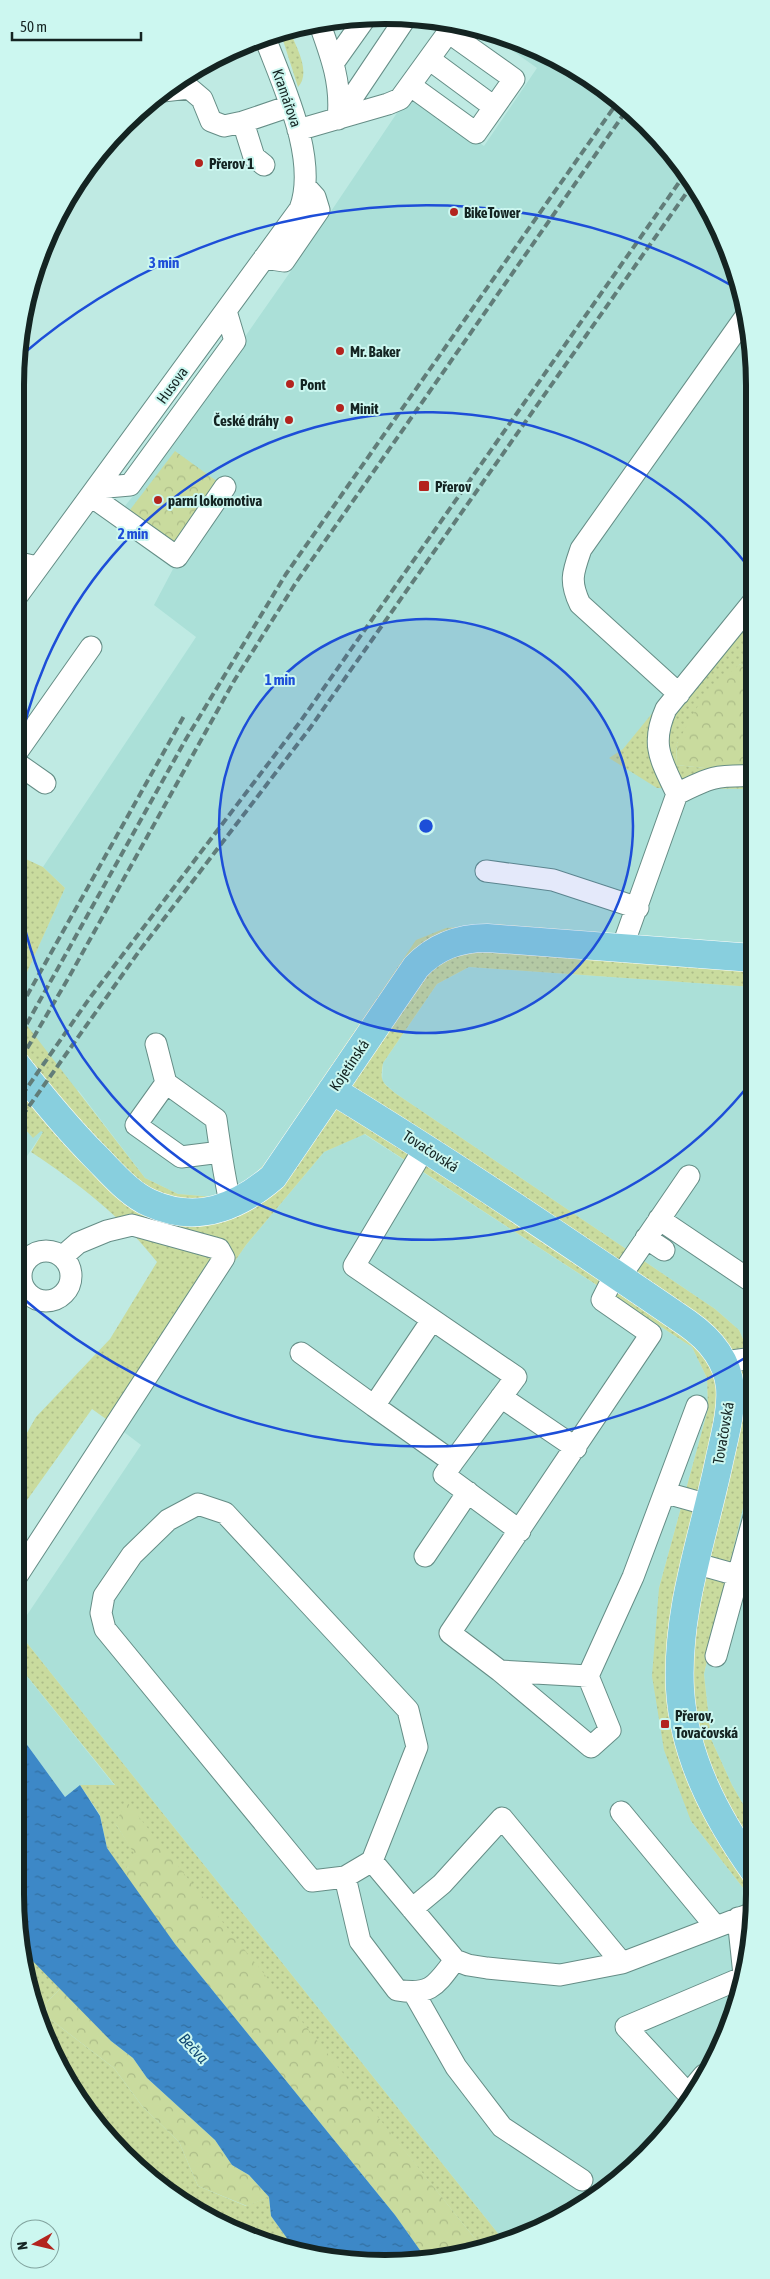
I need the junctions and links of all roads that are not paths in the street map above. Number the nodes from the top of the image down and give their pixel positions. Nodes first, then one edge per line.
1 (360, 25) edge
2 (401, 25) edge
3 (324, 29) edge
4 (450, 30) edge
5 (456, 31) edge
6 (267, 44) edge
7 (429, 59) junction
8 (334, 62) junction
9 (411, 86) junction
10 (178, 89) edge
11 (290, 106) junction
12 (494, 107) junction
13 (338, 119) junction
14 (243, 122) junction
15 (298, 130) junction
16 (304, 162) joint
17 (264, 165) dead end
18 (741, 324) edge
19 (225, 487) dead end
20 (94, 492) junction
21 (24, 564) edge
22 (37, 567) junction
23 (24, 586) edge
24 (746, 610) edge
25 (91, 647) dead end
26 (679, 694) junction
27 (24, 742) edge
28 (24, 769) edge
29 (746, 776) edge
30 (44, 784) dead end
31 (677, 794) junction
32 (486, 871) dead end
33 (638, 908) junction
34 (622, 948) junction
35 (746, 957) edge
36 (156, 1044) dead end
37 (24, 1074) edge
38 (166, 1083) junction
39 (332, 1090) junction
40 (425, 1147) junction
41 (221, 1152) junction
42 (689, 1176) dead end
43 (231, 1206) junction
44 (192, 1212) junction
45 (659, 1219) junction
46 (646, 1238) junction
47 (188, 1240) junction
48 (664, 1250) dead end
49 (62, 1257) junction
50 (24, 1266) edge
51 (617, 1276) junction
52 (746, 1279) edge
53 (24, 1289) edge
54 (432, 1320) junction
55 (302, 1354) dead end
56 (746, 1359) edge
57 (724, 1362) junction
58 (501, 1397) junction
59 (374, 1406) junction
60 (697, 1406) dead end
61 (576, 1448) junction
62 (453, 1462) junction
63 (468, 1492) junction
64 (666, 1493) junction
65 (709, 1504) junction
66 (520, 1531) junction
67 (746, 1544) edge
68 (425, 1556) dead end
69 (694, 1563) junction
70 (24, 1565) edge
71 (737, 1575) junction
72 (716, 1656) dead end
73 (500, 1671) junction
74 (588, 1676) junction
75 (621, 1812) dead end
76 (746, 1858) edge
77 (372, 1861) junction
78 (345, 1877) junction
79 (412, 1909) junction
80 (745, 1916) edge
81 (716, 1927) junction
82 (455, 1960) junction
83 (622, 1963) junction
84 (736, 1980) edge
85 (414, 1993) junction
86 (687, 2093) edge
87 (582, 2180) dead end

1 - 8 street
2 - 13 street
3 - 8 street
4 - 7 street
5 - 12 street
6 - 11 street, Kramářova
7 - 9 street
7 - 12 street
8 - 13 street
9 - 12 street
9 - 13 street
10 - 14 street
11 - 14 street
11 - 15 street, Kramářova
13 - 15 street
14 - 17 street
15 - 16 street, Kramářova
16 - 20 street, Husova
18 - 26 street
19 - 20 street
20 - 22 street, Husova
21 - 22 street
22 - 23 street, Husova
24 - 26 street
25 - 27 street
26 - 31 street
28 - 30 street
29 - 31 street
31 - 33 street
32 - 33 street
33 - 34 street
34 - 35 main road, Kojetínská
34 - 39 main road, Kojetínská
36 - 38 street
37 - 44 main road, Kojetínská
38 - 41 street
38 - 41 street
39 - 40 main road, Tovačovská
39 - 43 main road, Kojetínská
40 - 51 main road, Tovačovská
40 - 54 street
41 - 43 street
42 - 45 street
43 - 44 main road, Kojetínská
44 - 47 street
45 - 46 street
45 - 52 street
46 - 48 street
46 - 51 street
47 - 49 street
47 - 70 street
49 - 50 street
49 - 53 street
51 - 57 main road, Tovačovská
51 - 61 street
54 - 58 street
54 - 59 street
55 - 59 street
56 - 57 street
57 - 65 main road, Tovačovská
58 - 61 street
58 - 62 street
59 - 62 street
60 - 64 street
61 - 66 street
62 - 63 street
63 - 66 street
63 - 68 street
64 - 65 street
64 - 74 street
65 - 69 main road, Tovačovská
66 - 73 street
67 - 71 street
69 - 71 street
69 - 76 main road, Tovačovská
71 - 72 street
73 - 74 street
73 - 74 street
75 - 81 street
77 - 78 street
77 - 78 street
77 - 79 street
78 - 85 street
79 - 82 street
79 - 83 street
80 - 81 street
81 - 83 street
82 - 83 street
82 - 85 street
84 - 86 street
85 - 87 street

